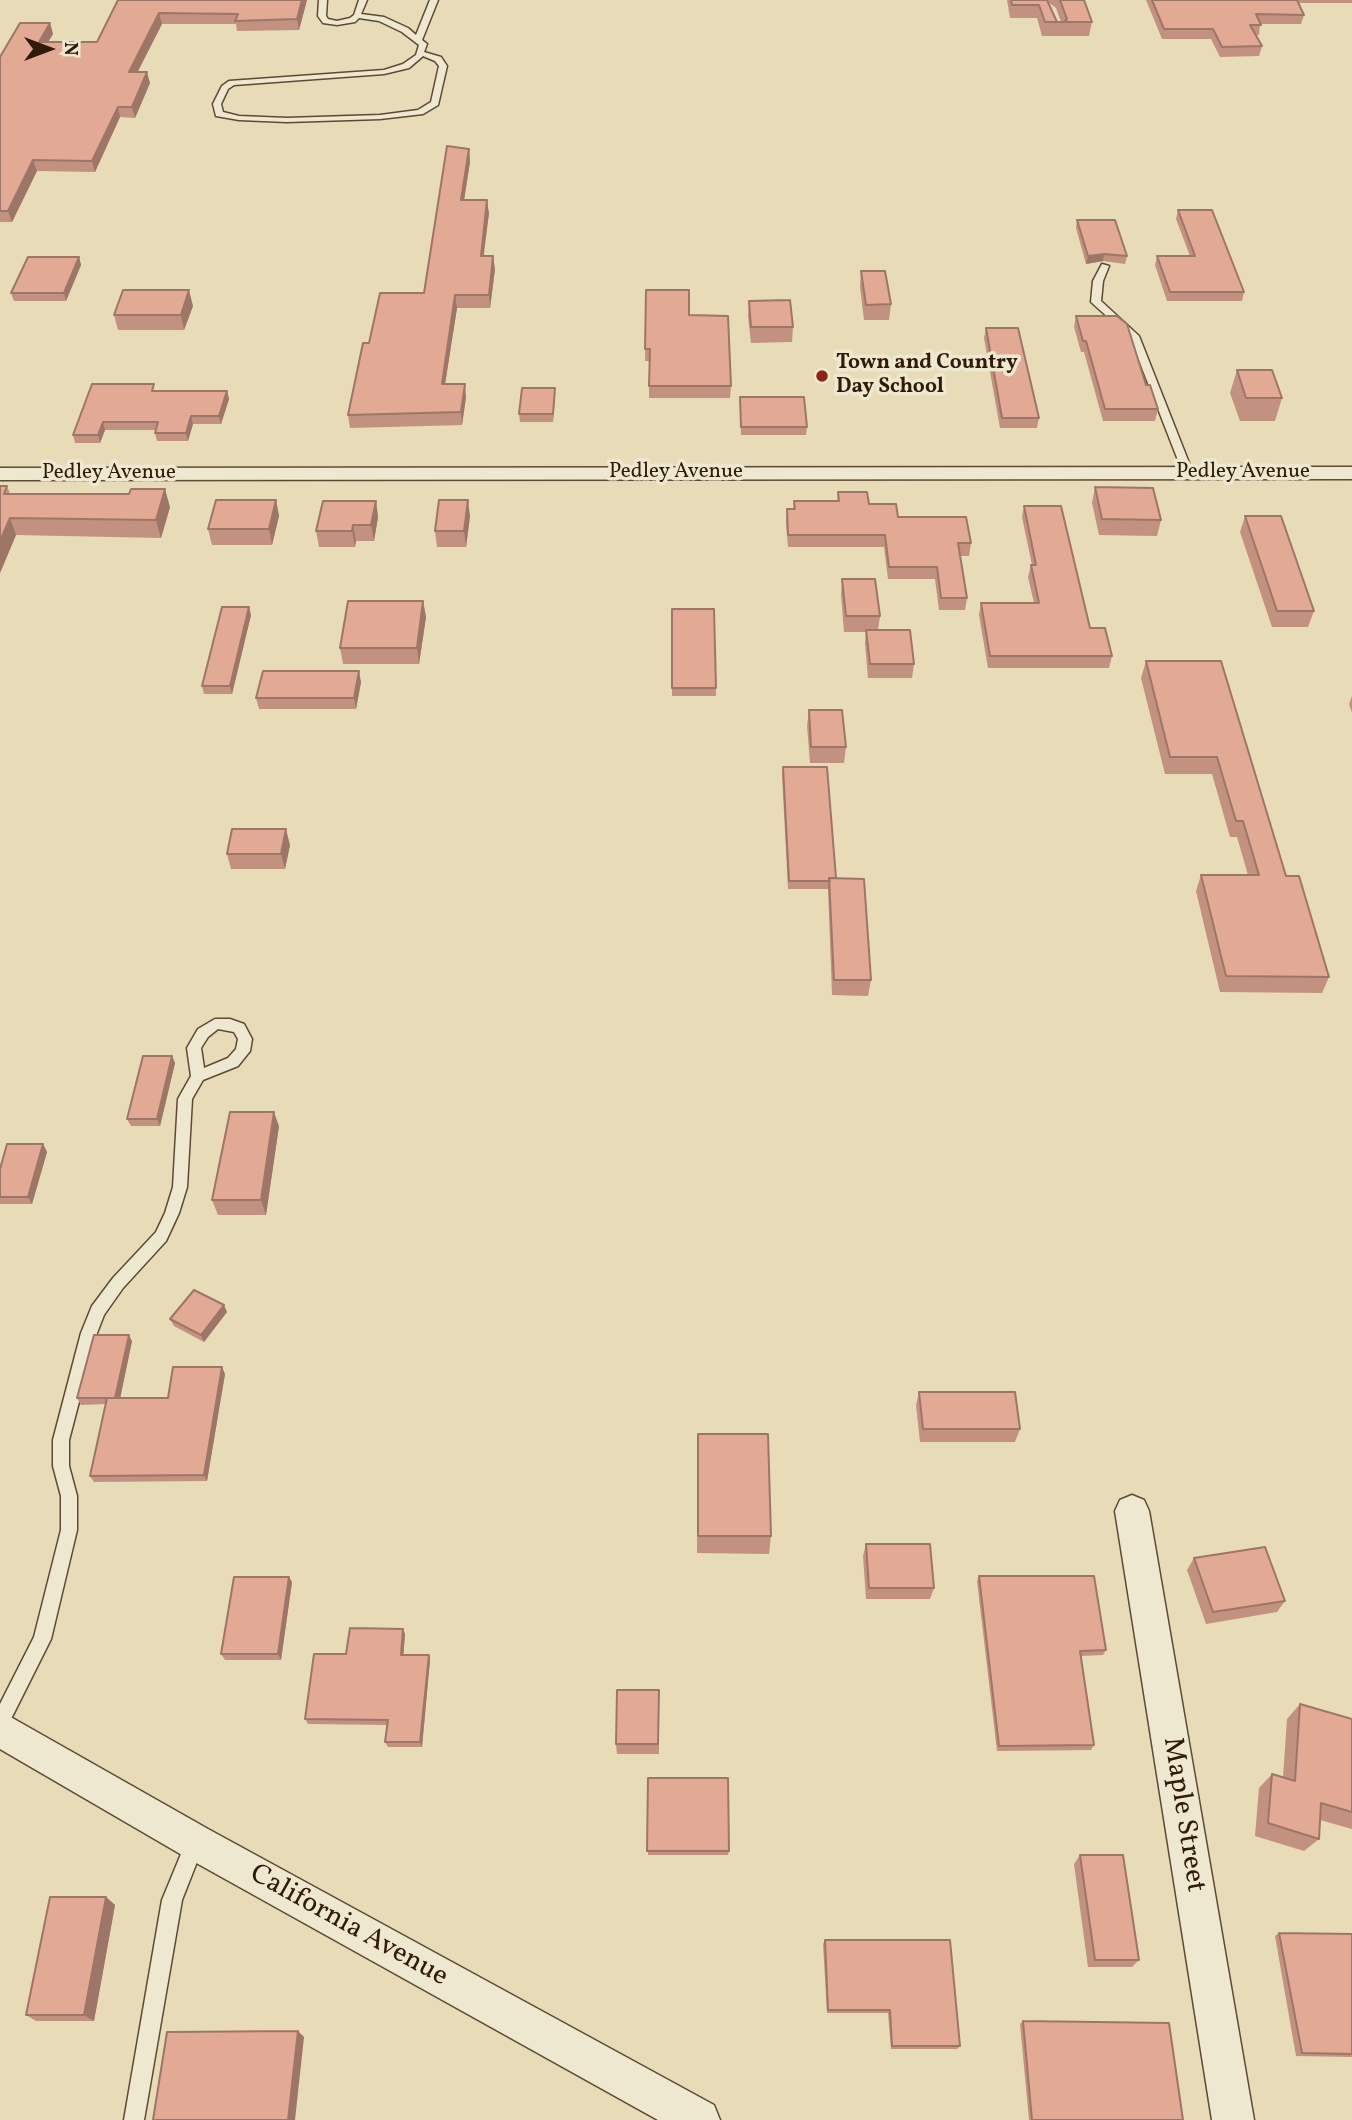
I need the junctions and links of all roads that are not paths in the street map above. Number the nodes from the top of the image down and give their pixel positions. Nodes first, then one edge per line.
1 (323, 0) edge
2 (363, 0) edge
3 (434, 0) edge
4 (357, 16) junction
5 (418, 40) junction
6 (420, 52) junction
7 (1105, 266) dead end
8 (1188, 473) junction
9 (1352, 473) edge
10 (0, 474) edge
11 (198, 1076) dead end
12 (1132, 1511) dead end
13 (0, 1723) edge
14 (0, 1729) edge
15 (195, 1842) junction
16 (134, 2120) edge
17 (699, 2120) edge
18 (1233, 2120) edge

1 - 4 lane
2 - 4 lane
3 - 5 lane
4 - 5 lane
5 - 6 lane
6 - 6 lane
7 - 8 lane
8 - 9 street, Pedley Avenue
8 - 10 street, Pedley Avenue
11 - 13 lane
12 - 18 street, Maple Street
14 - 15 street, California Avenue
15 - 16 lane
15 - 17 street, California Avenue

